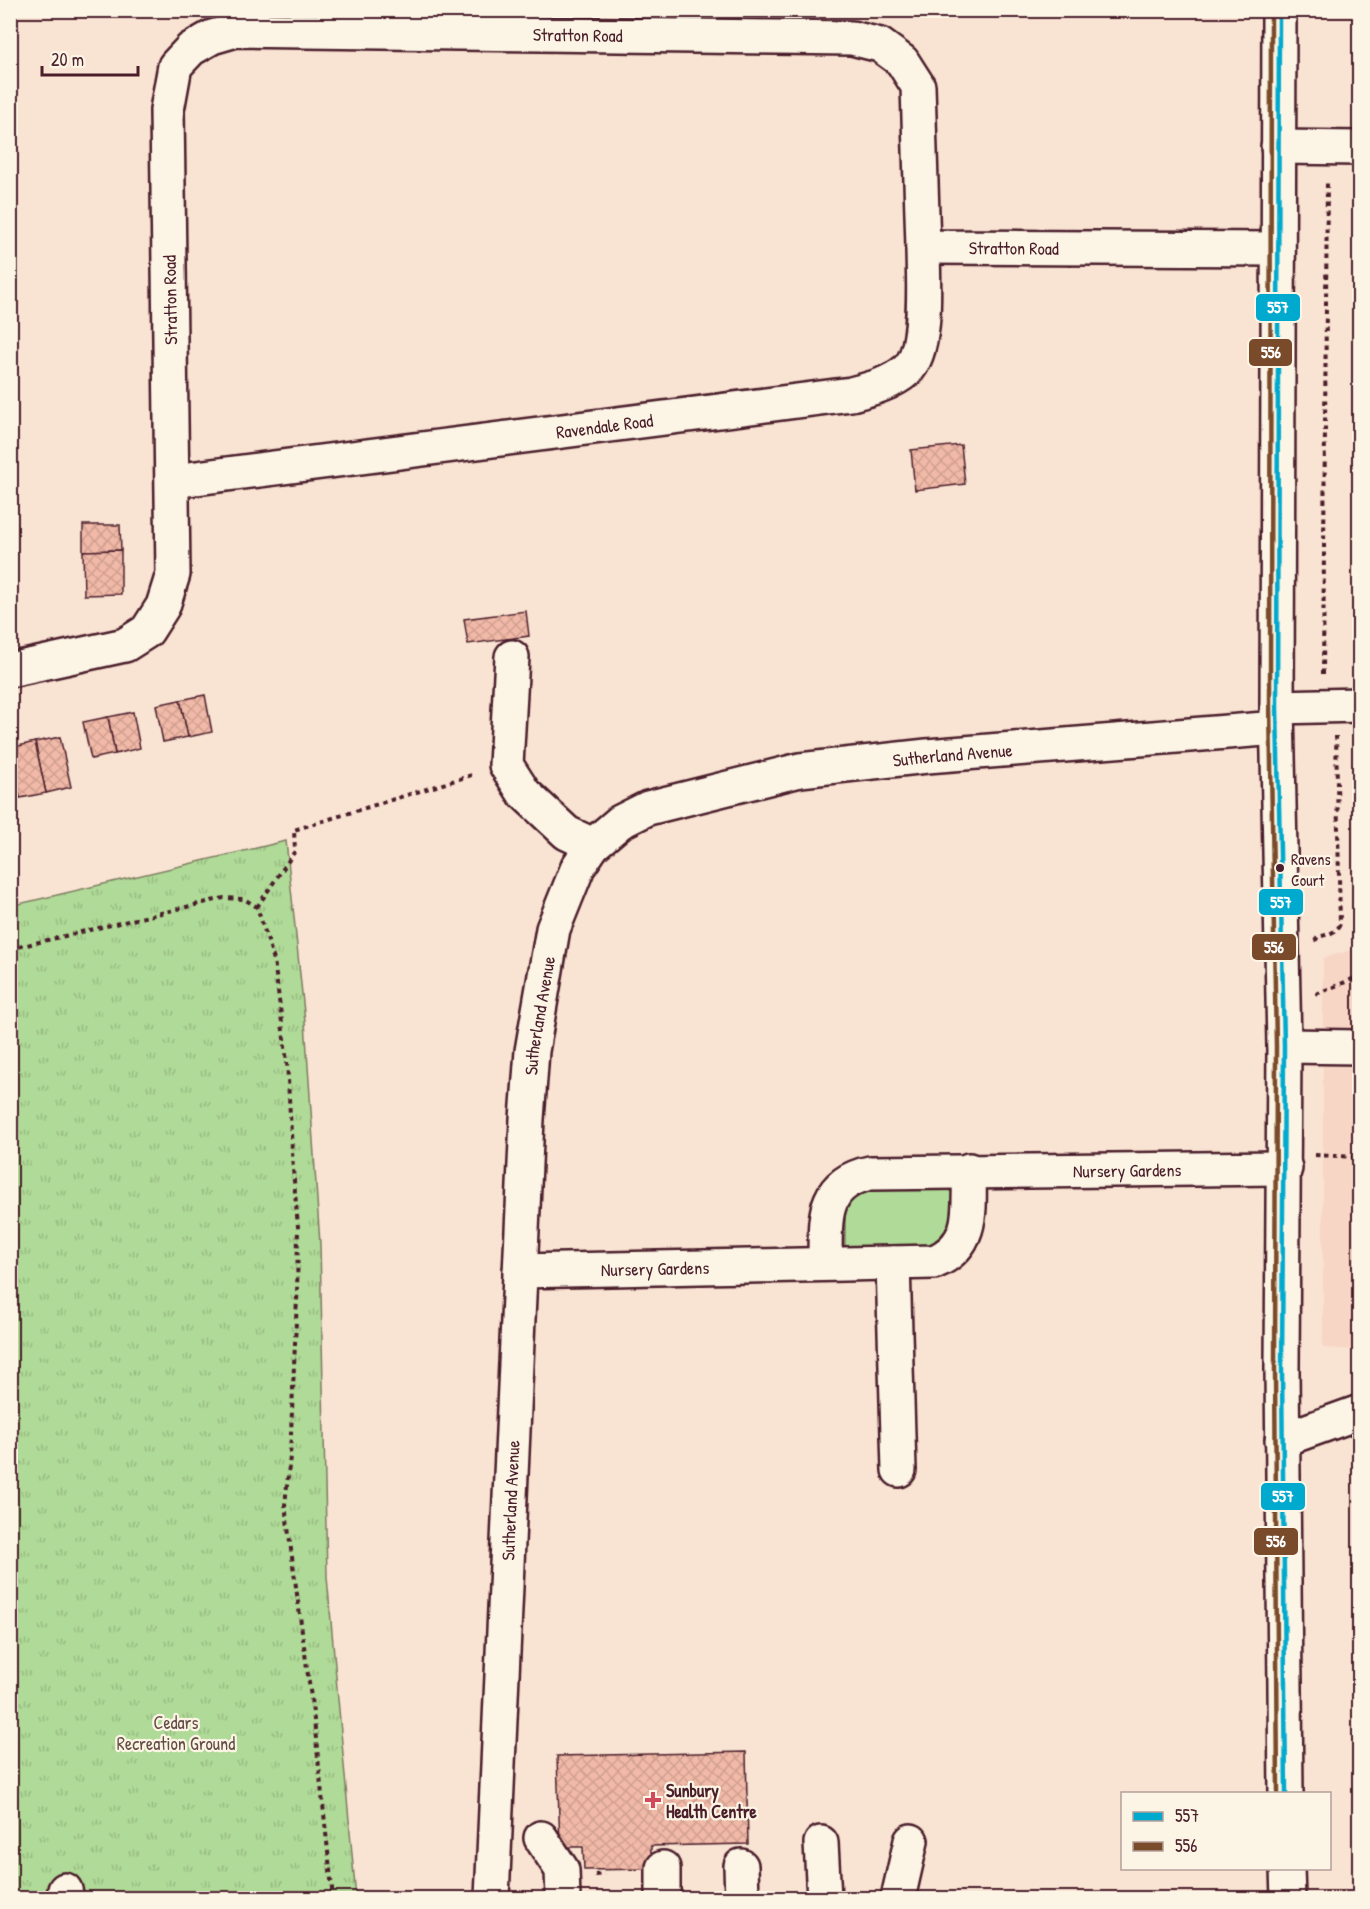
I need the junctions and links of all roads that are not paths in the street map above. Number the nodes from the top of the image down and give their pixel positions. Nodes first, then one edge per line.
1 (1279, 10) edge
2 (1278, 147) junction
3 (1359, 148) edge
4 (923, 247) junction
5 (1277, 249) junction
6 (172, 481) junction
7 (512, 657) dead end
8 (10, 670) edge
9 (1347, 705) edge
10 (1277, 717) junction
11 (593, 845) junction
12 (1284, 1046) junction
13 (1359, 1047) edge
14 (1285, 1167) junction
15 (969, 1170) junction
16 (825, 1263) junction
17 (893, 1263) junction
18 (520, 1271) junction
19 (1359, 1412) edge
20 (1282, 1440) junction
21 (899, 1470) dead end
22 (1286, 1792) edge
23 (541, 1838) dead end
24 (911, 1841) dead end
25 (821, 1843) dead end
26 (741, 1866) dead end
27 (1287, 1870) edge
28 (496, 1896) edge
29 (563, 1899) edge
30 (742, 1899) edge
31 (824, 1899) edge
32 (898, 1899) edge
33 (1288, 1899) edge

1 - 2 street
2 - 3 street
2 - 5 street
4 - 5 street, Stratton Road
4 - 6 street, Ravendale Road
4 - 6 street, Stratton Road
5 - 10 street
6 - 8 street, Stratton Road
7 - 11 street
9 - 10 street, Sutherland Avenue
10 - 11 street, Sutherland Avenue
10 - 12 street
11 - 18 street, Sutherland Avenue
12 - 13 street
12 - 14 street
14 - 15 street, Nursery Gardens
14 - 20 street
15 - 16 street, Nursery Gardens
15 - 17 street, Nursery Gardens
16 - 17 street, Nursery Gardens
16 - 18 street, Nursery Gardens
17 - 21 street
18 - 28 street, Sutherland Avenue
19 - 20 street
20 - 22 street
23 - 29 street
24 - 32 street
25 - 31 street
26 - 30 street
27 - 33 street

